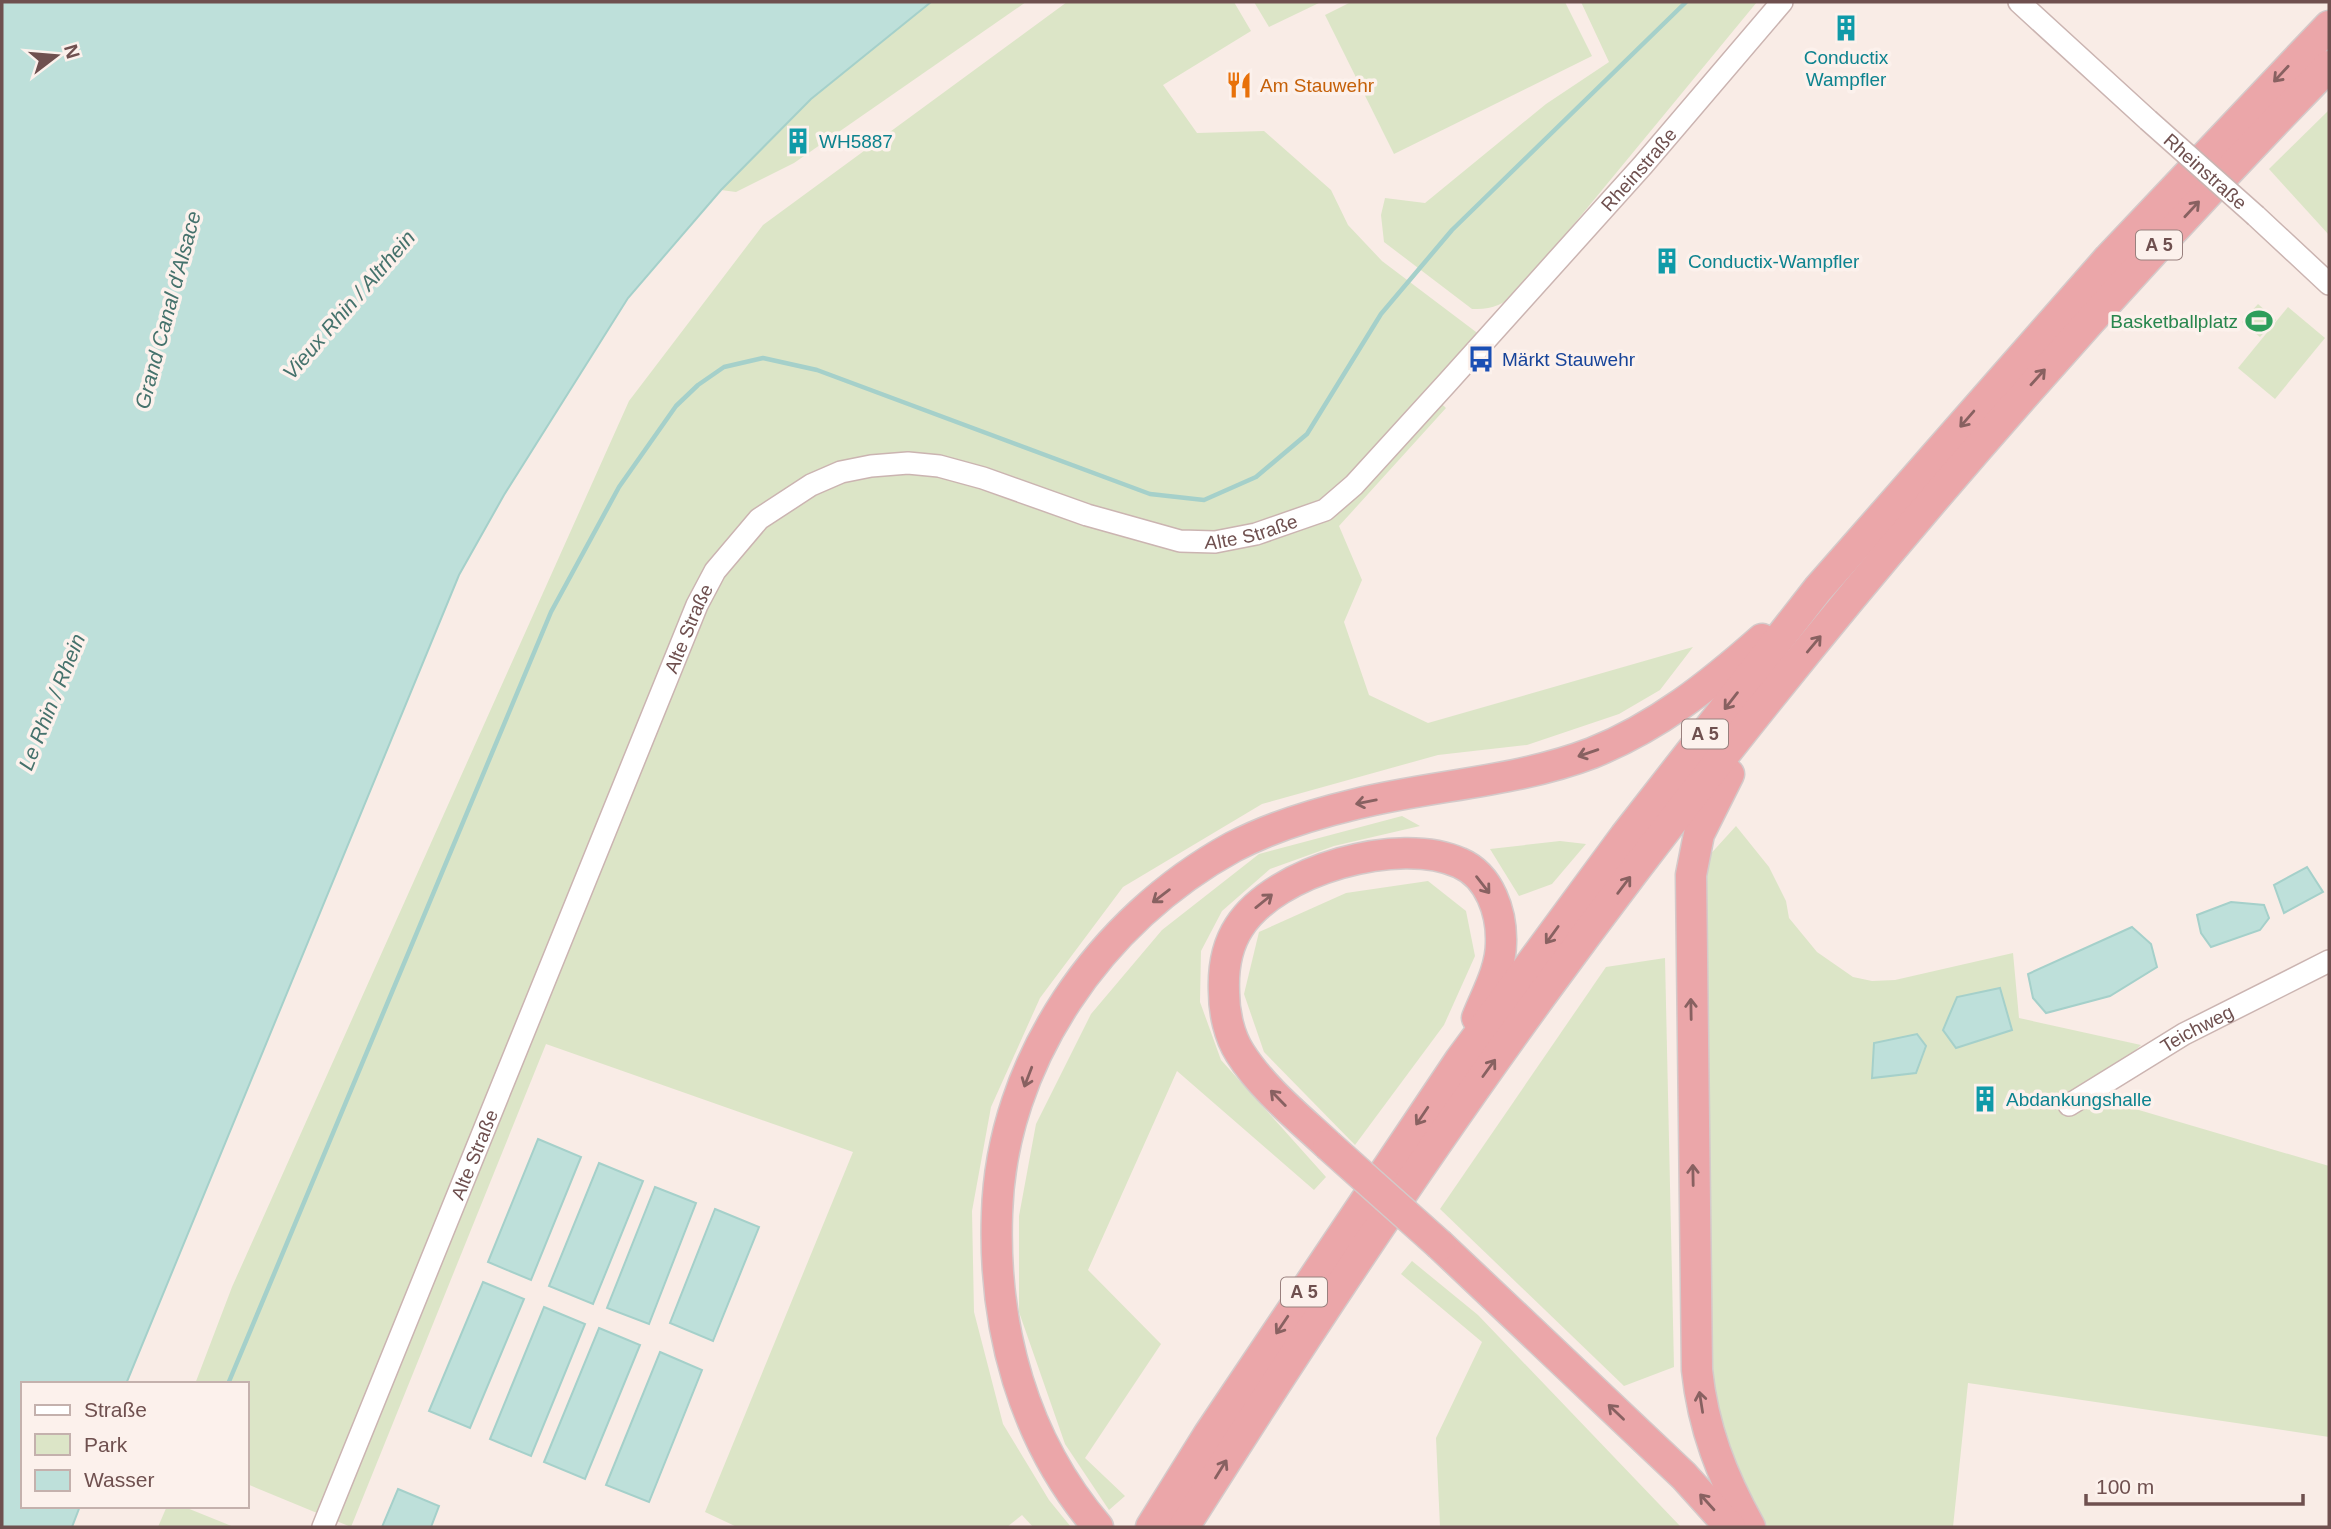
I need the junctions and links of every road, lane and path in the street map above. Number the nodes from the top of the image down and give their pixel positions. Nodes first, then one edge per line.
1 (1782, 2) edge
2 (2019, 2) edge
3 (2329, 26) edge
4 (2329, 65) edge
5 (2329, 284) edge
6 (1491, 333) joint
7 (1818, 589) junction
8 (1772, 697) junction
9 (2329, 961) edge
10 (1460, 1059) junction
11 (2069, 1105) dead end
12 (1093, 1521) edge
13 (323, 1527) edge
14 (1151, 1527) edge
15 (1184, 1527) edge
16 (1730, 1527) edge
17 (1749, 1527) edge

1 - 6 street, Rheinstraße
2 - 5 street, Rheinstraße, bridge
3 -> 7 highway, A 5
8 -> 4 highway, A 5
6 - 13 street, Alte Straße
7 -> 10 highway, A 5
7 -> 12 highway
15 -> 8 highway, A 5
17 -> 8 highway
9 - 11 street, Teichweg
10 -> 14 highway, A 5
16 -> 10 highway, bridge

